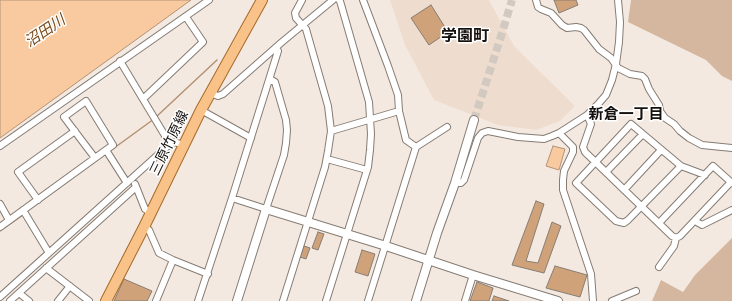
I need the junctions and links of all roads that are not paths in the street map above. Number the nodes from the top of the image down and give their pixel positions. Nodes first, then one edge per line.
1 (209, 0) edge
2 (302, 0) edge
3 (333, 0) edge
4 (339, 0) edge
5 (363, 0) edge
6 (536, 0) edge
7 (618, 0) edge
8 (260, 1) edge
9 (186, 17) junction
10 (303, 25) junction
11 (276, 48) junction
12 (120, 61) junction
13 (616, 64) junction
14 (270, 79) junction
15 (210, 93) junction
16 (143, 99) junction
17 (201, 110) junction
18 (399, 111) junction
19 (586, 115) junction
20 (371, 119) junction
21 (474, 120) tunnel mouth
22 (447, 127) dead end
23 (74, 131) junction
24 (331, 131) junction
25 (559, 133) junction
26 (642, 135) junction
27 (251, 138) junction
28 (170, 144) junction
29 (184, 145) junction
30 (0, 146) edge
31 (416, 147) junction
32 (732, 148) edge
33 (106, 150) junction
34 (661, 150) junction
35 (95, 158) junction
36 (327, 159) junction
37 (596, 162) junction
38 (680, 166) junction
39 (143, 168) junction
40 (367, 170) junction
41 (606, 172) junction
42 (705, 175) junction
43 (455, 182) junction
44 (127, 183) junction
45 (732, 183) edge
46 (135, 184) junction
47 (624, 190) junction
48 (232, 198) junction
49 (38, 200) junction
50 (0, 204) edge
51 (641, 206) junction
52 (266, 209) junction
53 (23, 210) junction
54 (732, 210) edge
55 (151, 213) junction
56 (9, 220) junction
57 (694, 221) junction
58 (308, 222) junction
59 (659, 223) junction
60 (0, 227) edge
61 (144, 227) junction
62 (347, 234) junction
63 (676, 238) junction
64 (386, 246) junction
65 (49, 253) junction
66 (173, 260) junction
67 (429, 260) junction
68 (659, 267) dead end
69 (46, 268) junction
70 (208, 274) junction
71 (473, 275) junction
72 (70, 286) junction
73 (636, 292) dead end
74 (19, 293) junction
75 (0, 297) edge
76 (10, 301) edge
77 (29, 301) edge
78 (58, 301) edge
79 (89, 301) edge
80 (106, 301) edge
81 (156, 301) edge
82 (198, 301) edge
83 (237, 301) edge
84 (283, 301) edge
85 (326, 301) edge
86 (368, 301) edge
87 (416, 301) edge
88 (465, 301) edge
89 (554, 301) edge
90 (593, 301) edge
91 (612, 301) edge

1 - 9 street
2 - 10 street
3 - 10 street
4 - 20 street
5 - 18 street
6 - 13 street
7 - 13 street
8 - 15 main road, 三原竹原線
9 - 12 street
9 - 16 street
10 - 11 street
10 - 24 street
11 - 14 street
11 - 15 street
12 - 16 street
12 - 30 street
13 - 19 street
13 - 32 street
14 - 27 street
14 - 52 street
15 - 17 main road, 三原竹原線
16 - 28 street
17 - 27 street
17 - 29 main road, 三原竹原線
18 - 20 street
18 - 31 street
19 - 25 street
19 - 37 street
20 - 24 street
20 - 40 street
21 - 43 street
22 - 31 street
23 - 33 street
23 - 35 street
23 - 49 street
24 - 36 street
25 - 43 street
25 - 90 street
26 - 34 street
26 - 37 street
26 - 41 street
27 - 48 street
28 - 29 street
28 - 39 street
29 - 55 main road, 三原竹原線
31 - 64 street
33 - 35 street
33 - 44 street
34 - 38 street
34 - 47 street
35 - 49 street
36 - 40 street
36 - 58 street
37 - 41 street
37 - 51 street
38 - 42 street
38 - 51 street
39 - 44 street
39 - 46 street
40 - 62 street
41 - 47 street
42 - 45 street
42 - 59 street
43 - 67 street
44 - 65 street
45 - 57 street
46 - 55 street
46 - 69 street
47 - 51 street
48 - 52 street
48 - 70 street
49 - 53 street
50 - 56 street
51 - 59 street
52 - 58 street
52 - 83 street
53 - 56 street
53 - 65 street
54 - 57 street
55 - 61 main road, 三原竹原線
56 - 60 street
57 - 63 street
58 - 62 street
58 - 84 street
59 - 63 street
61 - 66 street
61 - 80 main road, 三原竹原線
62 - 64 street
62 - 85 street
63 - 68 street
64 - 67 street
64 - 86 street
65 - 75 street
66 - 70 street
66 - 81 street
67 - 71 street
67 - 87 street
69 - 72 street
69 - 74 street
70 - 82 street
71 - 88 street
71 - 89 street
72 - 78 street
72 - 79 street
73 - 91 street
74 - 76 street
74 - 77 street

